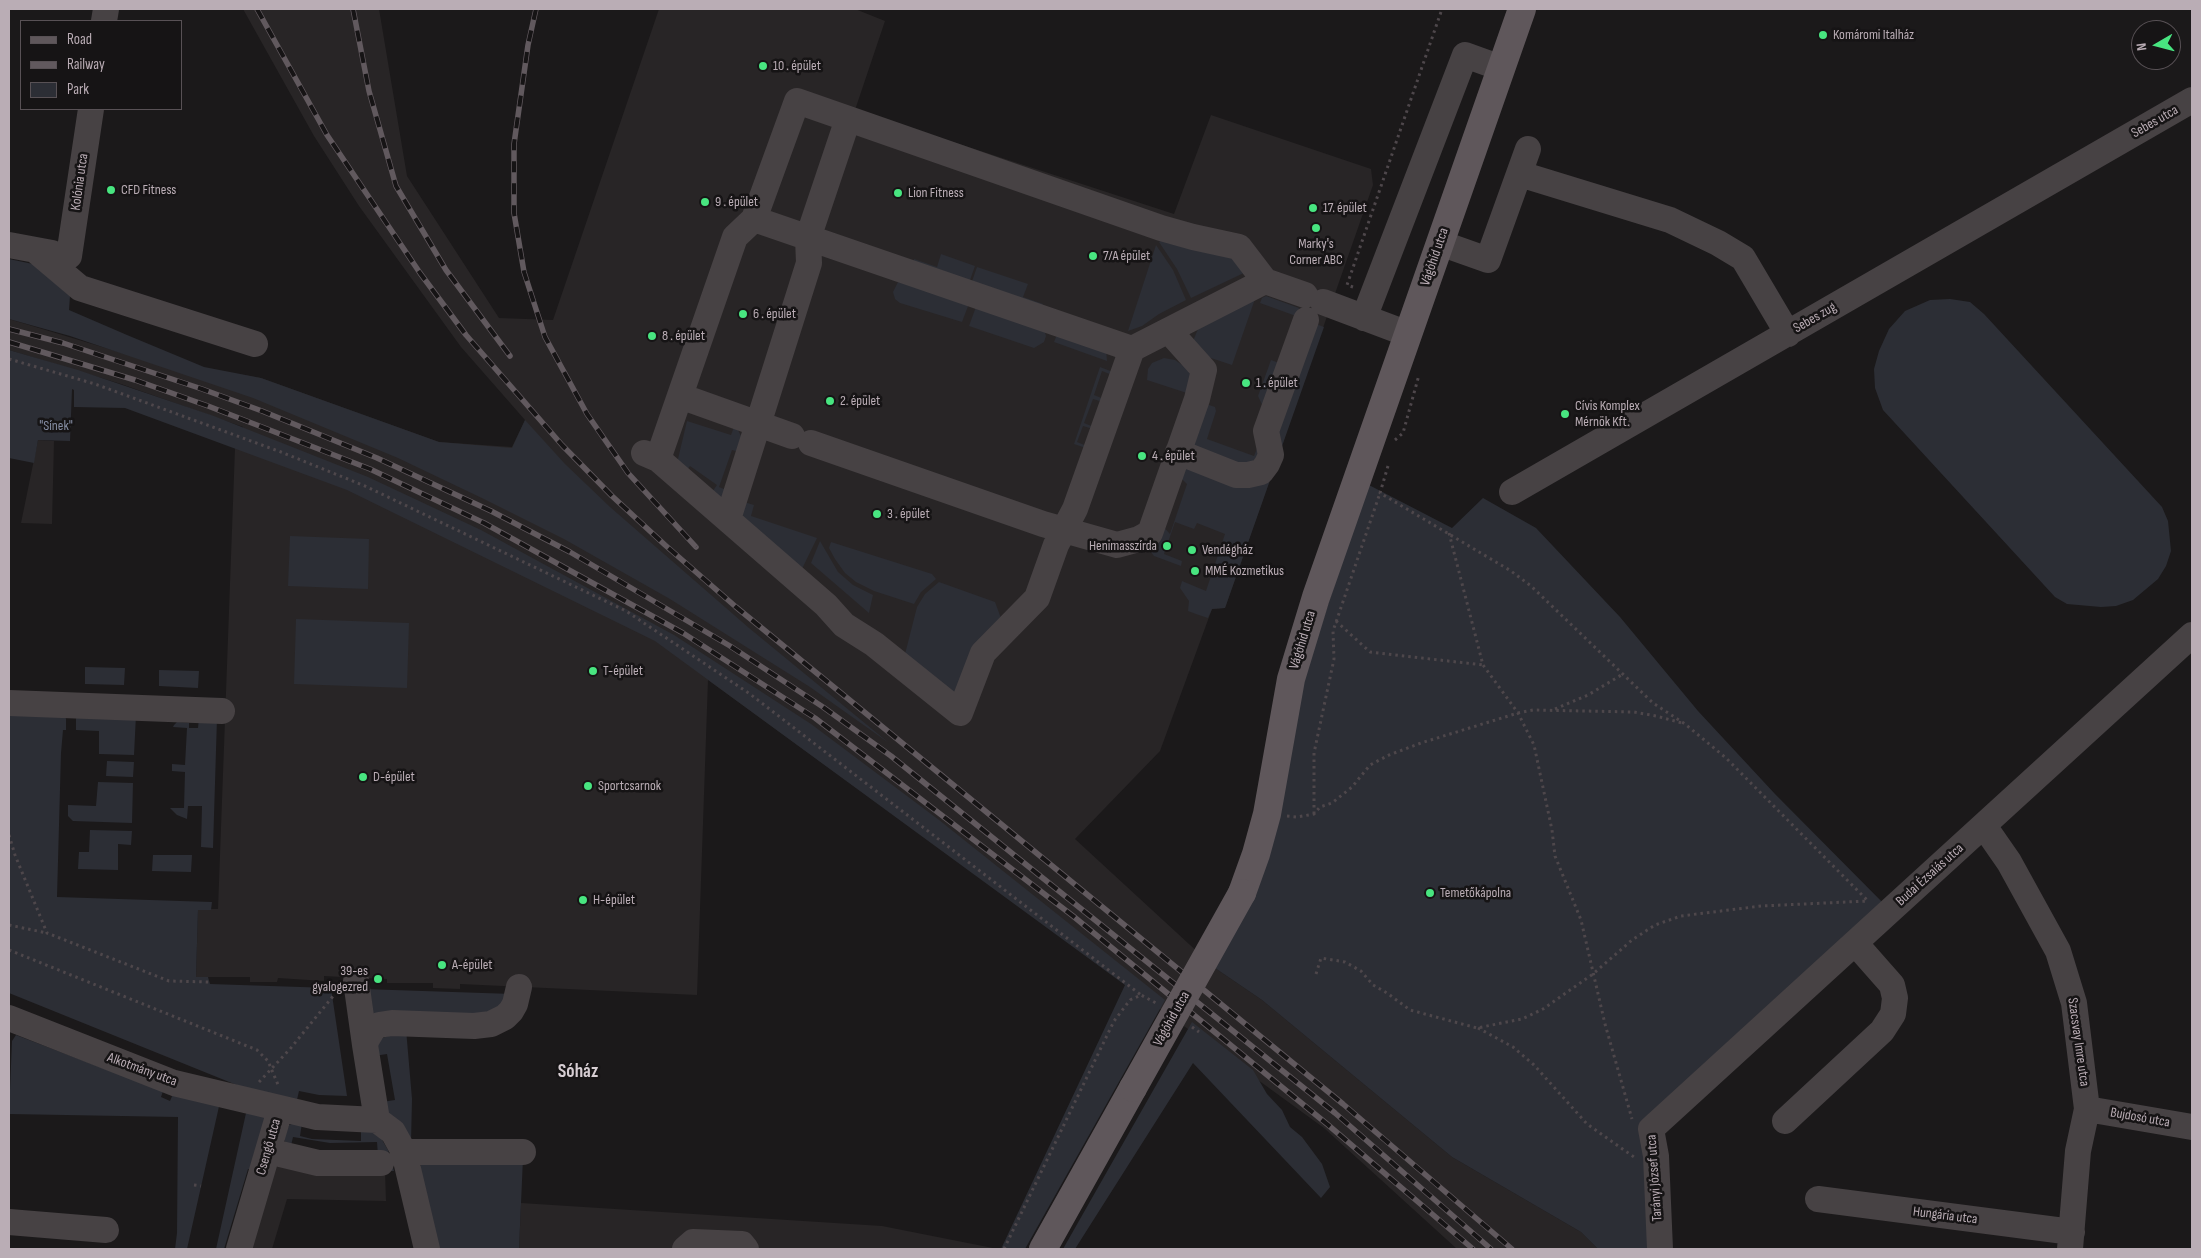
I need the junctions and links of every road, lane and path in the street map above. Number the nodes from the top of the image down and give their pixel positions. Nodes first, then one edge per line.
1 (1442, 9) edge
2 (1522, 9) edge
3 (1501, 68) junction
4 (2192, 100) edge
5 (91, 110) edge
6 (848, 119) junction
7 (2117, 144) joint
8 (1528, 149) dead end
9 (1520, 174) junction
10 (754, 219) junction
11 (808, 238) junction
12 (1440, 243) junction
13 (9, 245) edge
14 (35, 250) junction
15 (1265, 281) junction
16 (1347, 285) dead end
17 (1311, 306) junction
18 (1364, 318) junction
19 (1169, 330) junction
20 (1408, 334) junction
21 (1788, 334) junction
22 (255, 344) dead end
23 (1132, 349) junction
24 (9, 359) edge
25 (1421, 369) dead end
26 (680, 396) junction
27 (758, 426) junction
28 (1392, 448) dead end
29 (1178, 452) junction
30 (1390, 457) dead end
31 (1380, 492) junction
32 (1512, 492) dead end
33 (728, 519) junction
34 (1065, 530) junction
35 (1449, 534) junction
36 (1336, 621) junction
37 (2192, 635) edge
38 (1483, 665) junction
39 (1623, 674) junction
40 (9, 703) edge
41 (1552, 710) junction
42 (222, 711) dead end
43 (1518, 713) junction
44 (1685, 724) junction
45 (1314, 814) junction
46 (1297, 817) dead end
47 (1984, 826) junction
48 (9, 835) edge
49 (1875, 910) junction
50 (9, 925) edge
51 (47, 934) junction
52 (1855, 943) junction
53 (9, 950) edge
54 (1316, 974) dead end
55 (1593, 974) junction
56 (356, 981) dead end
57 (210, 982) dead end
58 (519, 987) dead end
59 (334, 995) dead end
60 (1140, 995) junction
61 (1158, 1004) dead end
62 (9, 1018) edge
63 (1191, 1026) dead end
64 (1478, 1028) junction
65 (1199, 1032) dead end
66 (365, 1046) junction
67 (272, 1068) junction
68 (248, 1099) junction
69 (2087, 1109) junction
70 (280, 1110) junction
71 (1668, 1114) joint
72 (377, 1120) junction
73 (1784, 1121) dead end
74 (1633, 1122) dead end
75 (2192, 1127) edge
76 (268, 1151) junction
77 (523, 1152) dead end
78 (393, 1158) junction
79 (1638, 1160) dead end
80 (194, 1185) dead end
81 (201, 1186) dead end
82 (1818, 1200) dead end
83 (9, 1222) edge
84 (106, 1230) dead end
85 (2071, 1241) edge
86 (239, 1249) edge
87 (427, 1249) edge
88 (685, 1249) edge
89 (746, 1249) edge
90 (1004, 1249) edge
91 (1043, 1249) edge
92 (1660, 1249) edge

1 - 16 path
2 - 3 main road, Vágóhíd utca
3 - 12 main road, Vágóhíd utca
3 - 18 street
4 - 7 street, Sebes utca
5 - 14 street, Kolónia utca
6 - 10 street
6 - 11 street
6 - 15 street
7 - 21 street, Sebes zug
8 - 9 street
9 - 12 street
9 - 21 street
10 - 11 street
10 - 26 street
11 - 23 street
11 - 27 street
12 - 20 main road, Vágóhíd utca
13 - 14 street, Kolónia utca
14 - 22 street
15 - 17 street
15 - 19 street
17 - 18 street
17 - 29 street
18 - 20 street
19 - 23 street
19 - 29 street
20 - 91 main road, Vágóhíd utca, bridge
21 - 32 street, Sebes zug
23 - 34 street
24 - 60 path
25 - 28 path
26 - 27 street
26 - 33 street
27 - 33 street
27 - 34 street
29 - 34 street
30 - 31 path
31 - 35 path
31 - 36 path
33 - 34 street
35 - 38 path
35 - 39 path
36 - 38 path
36 - 45 path
37 - 47 street, Budai Ézsaiás utca
38 - 43 path
39 - 41 path
39 - 44 path
40 - 42 street
41 - 43 path
41 - 44 path
43 - 45 path
43 - 55 path
44 - 49 path
45 - 46 path
47 - 49 street, Budai Ézsaiás utca
47 - 69 street, Szacsvay Imre utca
48 - 51 path
49 - 52 street, Budai Ézsaiás utca
49 - 55 path
50 - 51 path
51 - 57 path
52 - 71 street, Budai Ézsaiás utca
52 - 73 street
53 - 67 path
54 - 64 path
55 - 64 path
55 - 74 path
56 - 66 street
58 - 66 street
59 - 67 path
60 - 61 path
60 - 90 path
62 - 68 street, Alkotmány utca
63 - 65 path
64 - 79 path
66 - 72 street
67 - 68 path
67 - 70 path
68 - 70 street, Alkotmány utca
69 - 75 street, Bujdosó utca
69 - 85 street, Szacsvay Imre utca
70 - 72 street, Csengő utca
70 - 76 street, Csengő utca
71 - 92 street, Tarányi József utca
72 - 78 street
76 - 78 street
76 - 86 street, Csengő utca
77 - 78 street
78 - 87 street
80 - 81 path
82 - 85 street, Hungária utca
83 - 84 street
88 - 89 street

